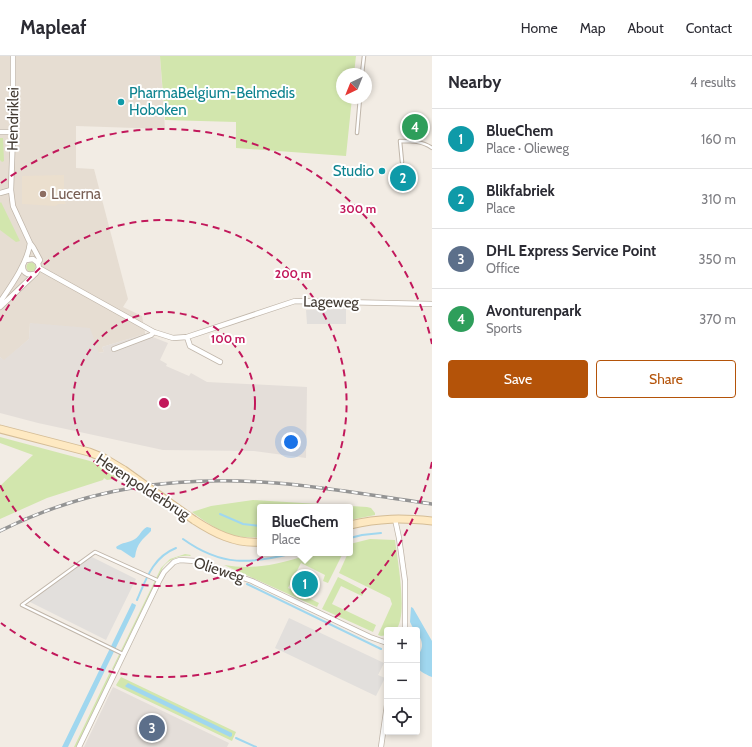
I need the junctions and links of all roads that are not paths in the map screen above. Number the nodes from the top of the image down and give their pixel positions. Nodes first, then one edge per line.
1 (13, 56) edge
2 (364, 56) edge
3 (363, 68) edge
4 (359, 104) edge
5 (0, 132) edge
6 (13, 132) junction
7 (357, 133) dead end
8 (432, 148) edge
9 (402, 162) dead end
10 (11, 190) junction
11 (0, 193) edge
12 (30, 243) junction
13 (26, 260) junction
14 (23, 265) junction
15 (38, 265) junction
16 (34, 274) junction
17 (0, 302) edge
18 (432, 304) edge
19 (0, 307) edge
20 (154, 332) junction
21 (187, 337) junction
22 (114, 349) dead end
23 (220, 362) dead end
24 (0, 429) edge
25 (395, 519) junction
26 (432, 521) edge
27 (353, 524) edge
28 (257, 542) edge
29 (159, 581) junction
30 (405, 627) edge
31 (384, 642) edge
32 (124, 654) junction
33 (384, 726) edge
34 (79, 747) edge
35 (381, 747) edge

1 - 6 street, Hendriklei
2 - 3 lane
4 - 7 lane
5 - 6 street
6 - 10 street, Hendriklei
8 - 9 lane
10 - 11 street
10 - 12 street, Hendriklei
12 - 13 street
12 - 15 street
13 - 14 street
13 - 15 street
14 - 16 street
14 - 17 street
15 - 16 street
15 - 20 street, Lageweg
16 - 19 street
18 - 21 street, Lageweg
20 - 21 street, Lageweg
20 - 22 street
21 - 23 street
24 - 28 street, Herenpolderbrug, bridge
25 - 26 street
25 - 27 street
25 - 30 street
29 - 31 street, Olieweg
29 - 32 street, Olieweg
29 - 32 lane
32 - 34 street, Olieweg
33 - 35 street

